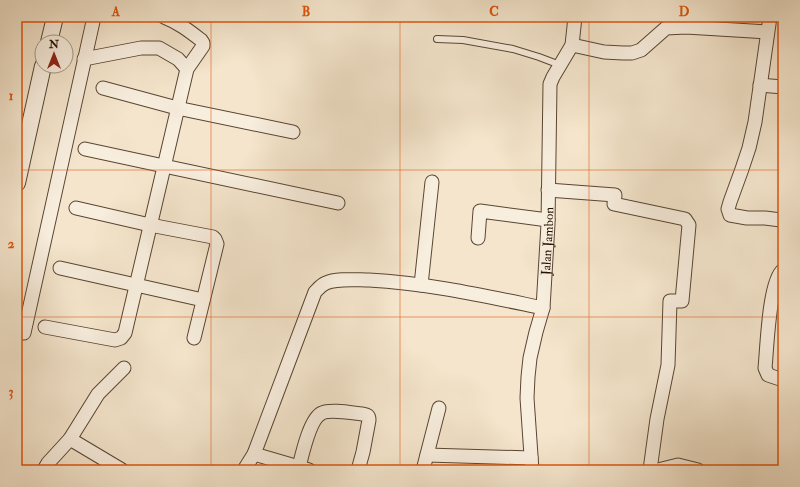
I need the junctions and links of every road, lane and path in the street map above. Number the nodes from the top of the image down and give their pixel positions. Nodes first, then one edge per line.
1 (54, 17) edge
2 (94, 17) edge
3 (164, 17) edge
4 (575, 17) edge
5 (770, 17) edge
6 (767, 32) junction
7 (51, 34) edge
8 (437, 39) dead end
9 (572, 45) junction
10 (84, 59) junction
11 (560, 65) junction
12 (187, 69) junction
13 (41, 74) edge
14 (760, 85) junction
15 (783, 87) edge
16 (102, 88) dead end
17 (177, 108) junction
18 (23, 132) edge
19 (293, 132) dead end
20 (85, 149) dead end
21 (164, 166) junction
22 (432, 182) dead end
23 (17, 183) edge
24 (548, 190) junction
25 (338, 203) dead end
26 (76, 208) dead end
27 (548, 220) junction
28 (783, 222) edge
29 (150, 225) junction
30 (478, 238) dead end
31 (60, 268) dead end
32 (783, 270) edge
33 (136, 284) junction
34 (421, 285) junction
35 (203, 300) junction
36 (543, 308) junction
37 (45, 327) dead end
38 (24, 333) dead end
39 (194, 338) dead end
40 (124, 368) dead end
41 (783, 380) edge
42 (439, 408) dead end
43 (70, 439) junction
44 (254, 454) junction
45 (427, 455) junction
46 (532, 464) edge
47 (304, 469) edge
48 (44, 470) edge
49 (122, 470) edge
50 (244, 470) edge
51 (358, 470) edge
52 (423, 470) edge
53 (650, 470) edge
54 (658, 470) edge
55 (698, 470) edge

1 - 7 street
2 - 10 street
3 - 12 street
4 - 9 street, Jalan Jambon
5 - 6 street
6 - 9 street
6 - 14 street
8 - 11 lane
9 - 11 street, Jalan Jambon
10 - 12 street
10 - 38 street
11 - 24 street, Jalan Jambon
12 - 17 street
13 - 18 street
14 - 15 street
14 - 28 street
16 - 17 street
17 - 19 street
17 - 21 street
18 - 23 street
20 - 21 street
21 - 25 street
21 - 29 street
22 - 34 street
24 - 27 street, Jalan Jambon
24 - 53 street
26 - 29 street
27 - 30 street
27 - 36 street, Jalan Jambon
29 - 33 street
29 - 35 street
31 - 33 street
32 - 41 street
33 - 35 street
33 - 37 street
34 - 36 street
34 - 44 street
35 - 39 street
36 - 46 street, Jalan Jambon
40 - 43 street
42 - 45 street
43 - 48 street
43 - 49 street
44 - 47 street
44 - 50 street
45 - 46 street
45 - 52 street
47 - 51 street
54 - 55 street

